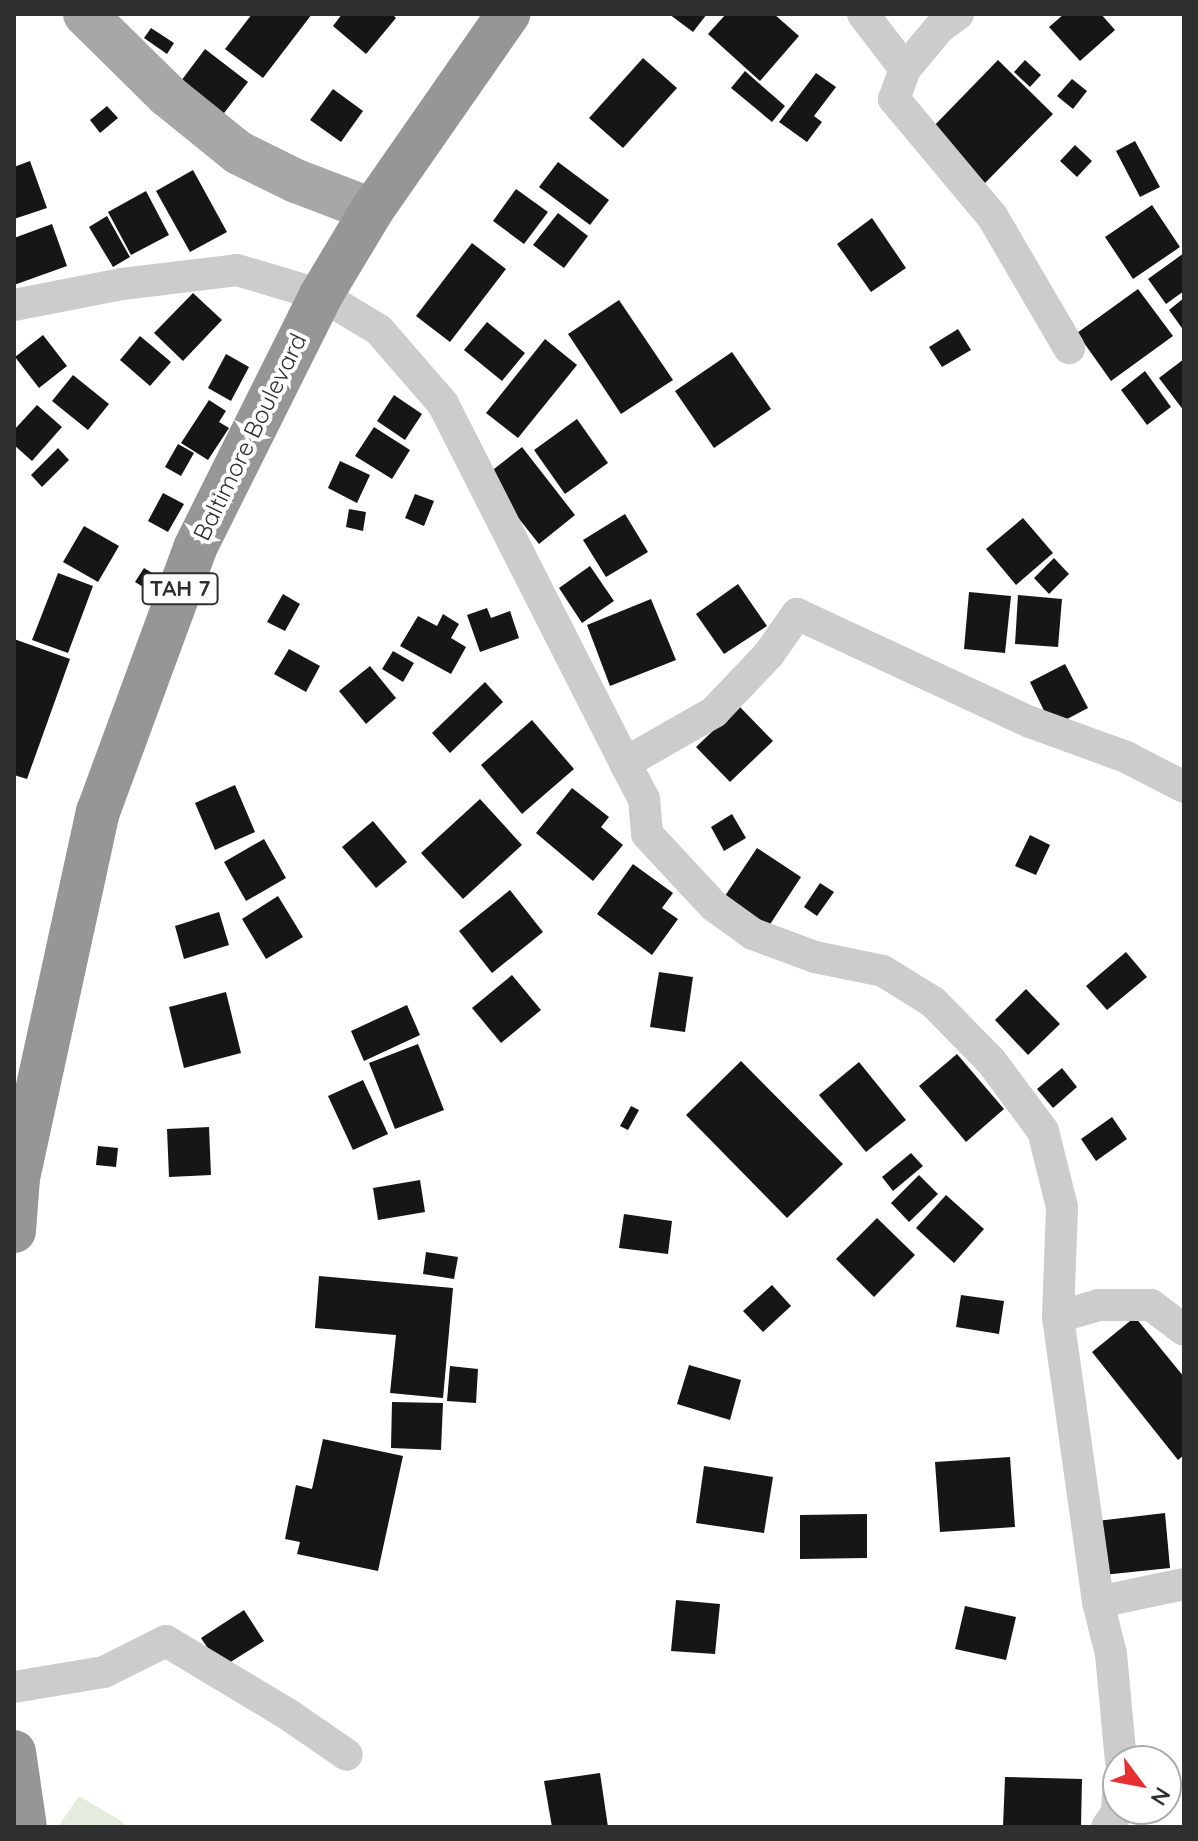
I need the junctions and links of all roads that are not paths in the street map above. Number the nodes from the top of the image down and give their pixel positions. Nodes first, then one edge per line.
1 (85, 14) edge
2 (508, 14) edge
3 (863, 14) edge
4 (958, 14) edge
5 (905, 69) junction
6 (372, 210) junction
7 (321, 295) junction
8 (14, 305) edge
9 (1069, 348) dead end
10 (625, 763) junction
11 (1184, 787) edge
12 (14, 1231) edge
13 (1058, 1317) junction
14 (1184, 1330) edge
15 (1184, 1584) edge
16 (1098, 1602) junction
17 (14, 1687) edge
18 (1120, 1745) edge
19 (14, 1752) edge
20 (347, 1755) dead end
21 (25, 1827) edge

1 - 6 main road
2 - 6 highway, Baltimore Boulevard / TAH 7
3 - 5 street
4 - 5 street
5 - 9 street
6 - 7 highway, Baltimore Boulevard / TAH 7
7 - 8 street
7 - 10 street
7 - 12 highway, Baltimore Boulevard / TAH 7
10 - 11 street
10 - 13 street
13 - 14 street
13 - 16 street
15 - 16 street
16 - 18 street
17 - 20 street
19 - 21 highway

